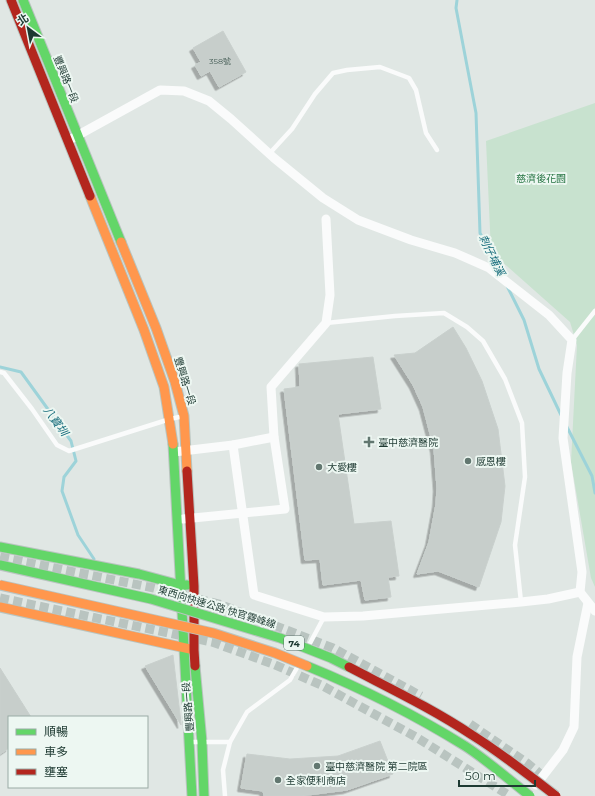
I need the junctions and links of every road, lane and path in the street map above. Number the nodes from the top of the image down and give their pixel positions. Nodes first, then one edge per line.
1 (11, 0) edge
2 (23, 0) edge
3 (78, 137) junction
4 (68, 140) junction
5 (437, 150) dead end
6 (269, 154) junction
7 (326, 219) dead end
8 (595, 311) edge
9 (326, 323) junction
10 (572, 340) junction
11 (0, 372) edge
12 (184, 416) junction
13 (170, 419) junction
14 (274, 437) junction
15 (233, 444) junction
16 (186, 451) junction
17 (174, 452) junction
18 (242, 513) junction
19 (189, 518) junction
20 (177, 519) junction
21 (0, 546) edge
22 (517, 562) junction
23 (510, 563) dead end
24 (0, 565) edge
25 (0, 585) edge
26 (180, 585) junction
27 (194, 586) junction
28 (580, 592) junction
29 (521, 602) junction
30 (588, 603) junction
31 (0, 608) edge
32 (595, 611) edge
33 (324, 616) junction
34 (183, 647) junction
35 (194, 650) junction
36 (305, 652) dead end
37 (302, 659) dead end
38 (189, 742) junction
39 (202, 742) junction
40 (230, 742) junction
41 (192, 796) edge
42 (204, 796) edge
43 (225, 796) edge
44 (529, 796) edge
45 (556, 796) edge

1 - 4 main road, 豐興路一段
2 - 3 main road, 豐興路一段
3 - 4 street
3 - 6 street
3 - 12 main road, 豐興路一段
4 - 13 main road, 豐興路一段
5 - 6 lane
6 - 10 street
7 - 9 street
8 - 10 lane
9 - 14 street
9 - 22 lane
10 - 28 street
11 - 13 lane
12 - 13 lane
12 - 16 main road, 豐興路一段
13 - 17 main road, 豐興路一段
14 - 15 street
14 - 18 street
15 - 16 street
15 - 18 street
16 - 17 street
16 - 19 main road, 豐興路一段
17 - 20 main road, 豐興路一段
18 - 19 street
18 - 33 street
19 - 20 street
19 - 27 main road, 豐興路一段
20 - 26 main road, 豐興路一段
21 - 26 main road
22 - 23 lane
22 - 29 lane
24 - 45 main road, 東西向快速公路 快官霧峰線 / 74, bridge
25 - 44 main road, 74, bridge
26 - 27 main road
26 - 34 main road, 豐興路一段
27 - 35 main road, 豐興路一段
28 - 29 street
28 - 30 street
29 - 33 street
30 - 32 street
30 - 44 street
31 - 34 main road
33 - 36 lane
34 - 35 main road
34 - 38 main road, 豐興路一段
35 - 39 main road, 豐興路一段
37 - 40 lane
38 - 39 lane
38 - 41 main road, 豐興路一段
39 - 40 lane
39 - 42 main road, 豐興路一段
40 - 43 lane

